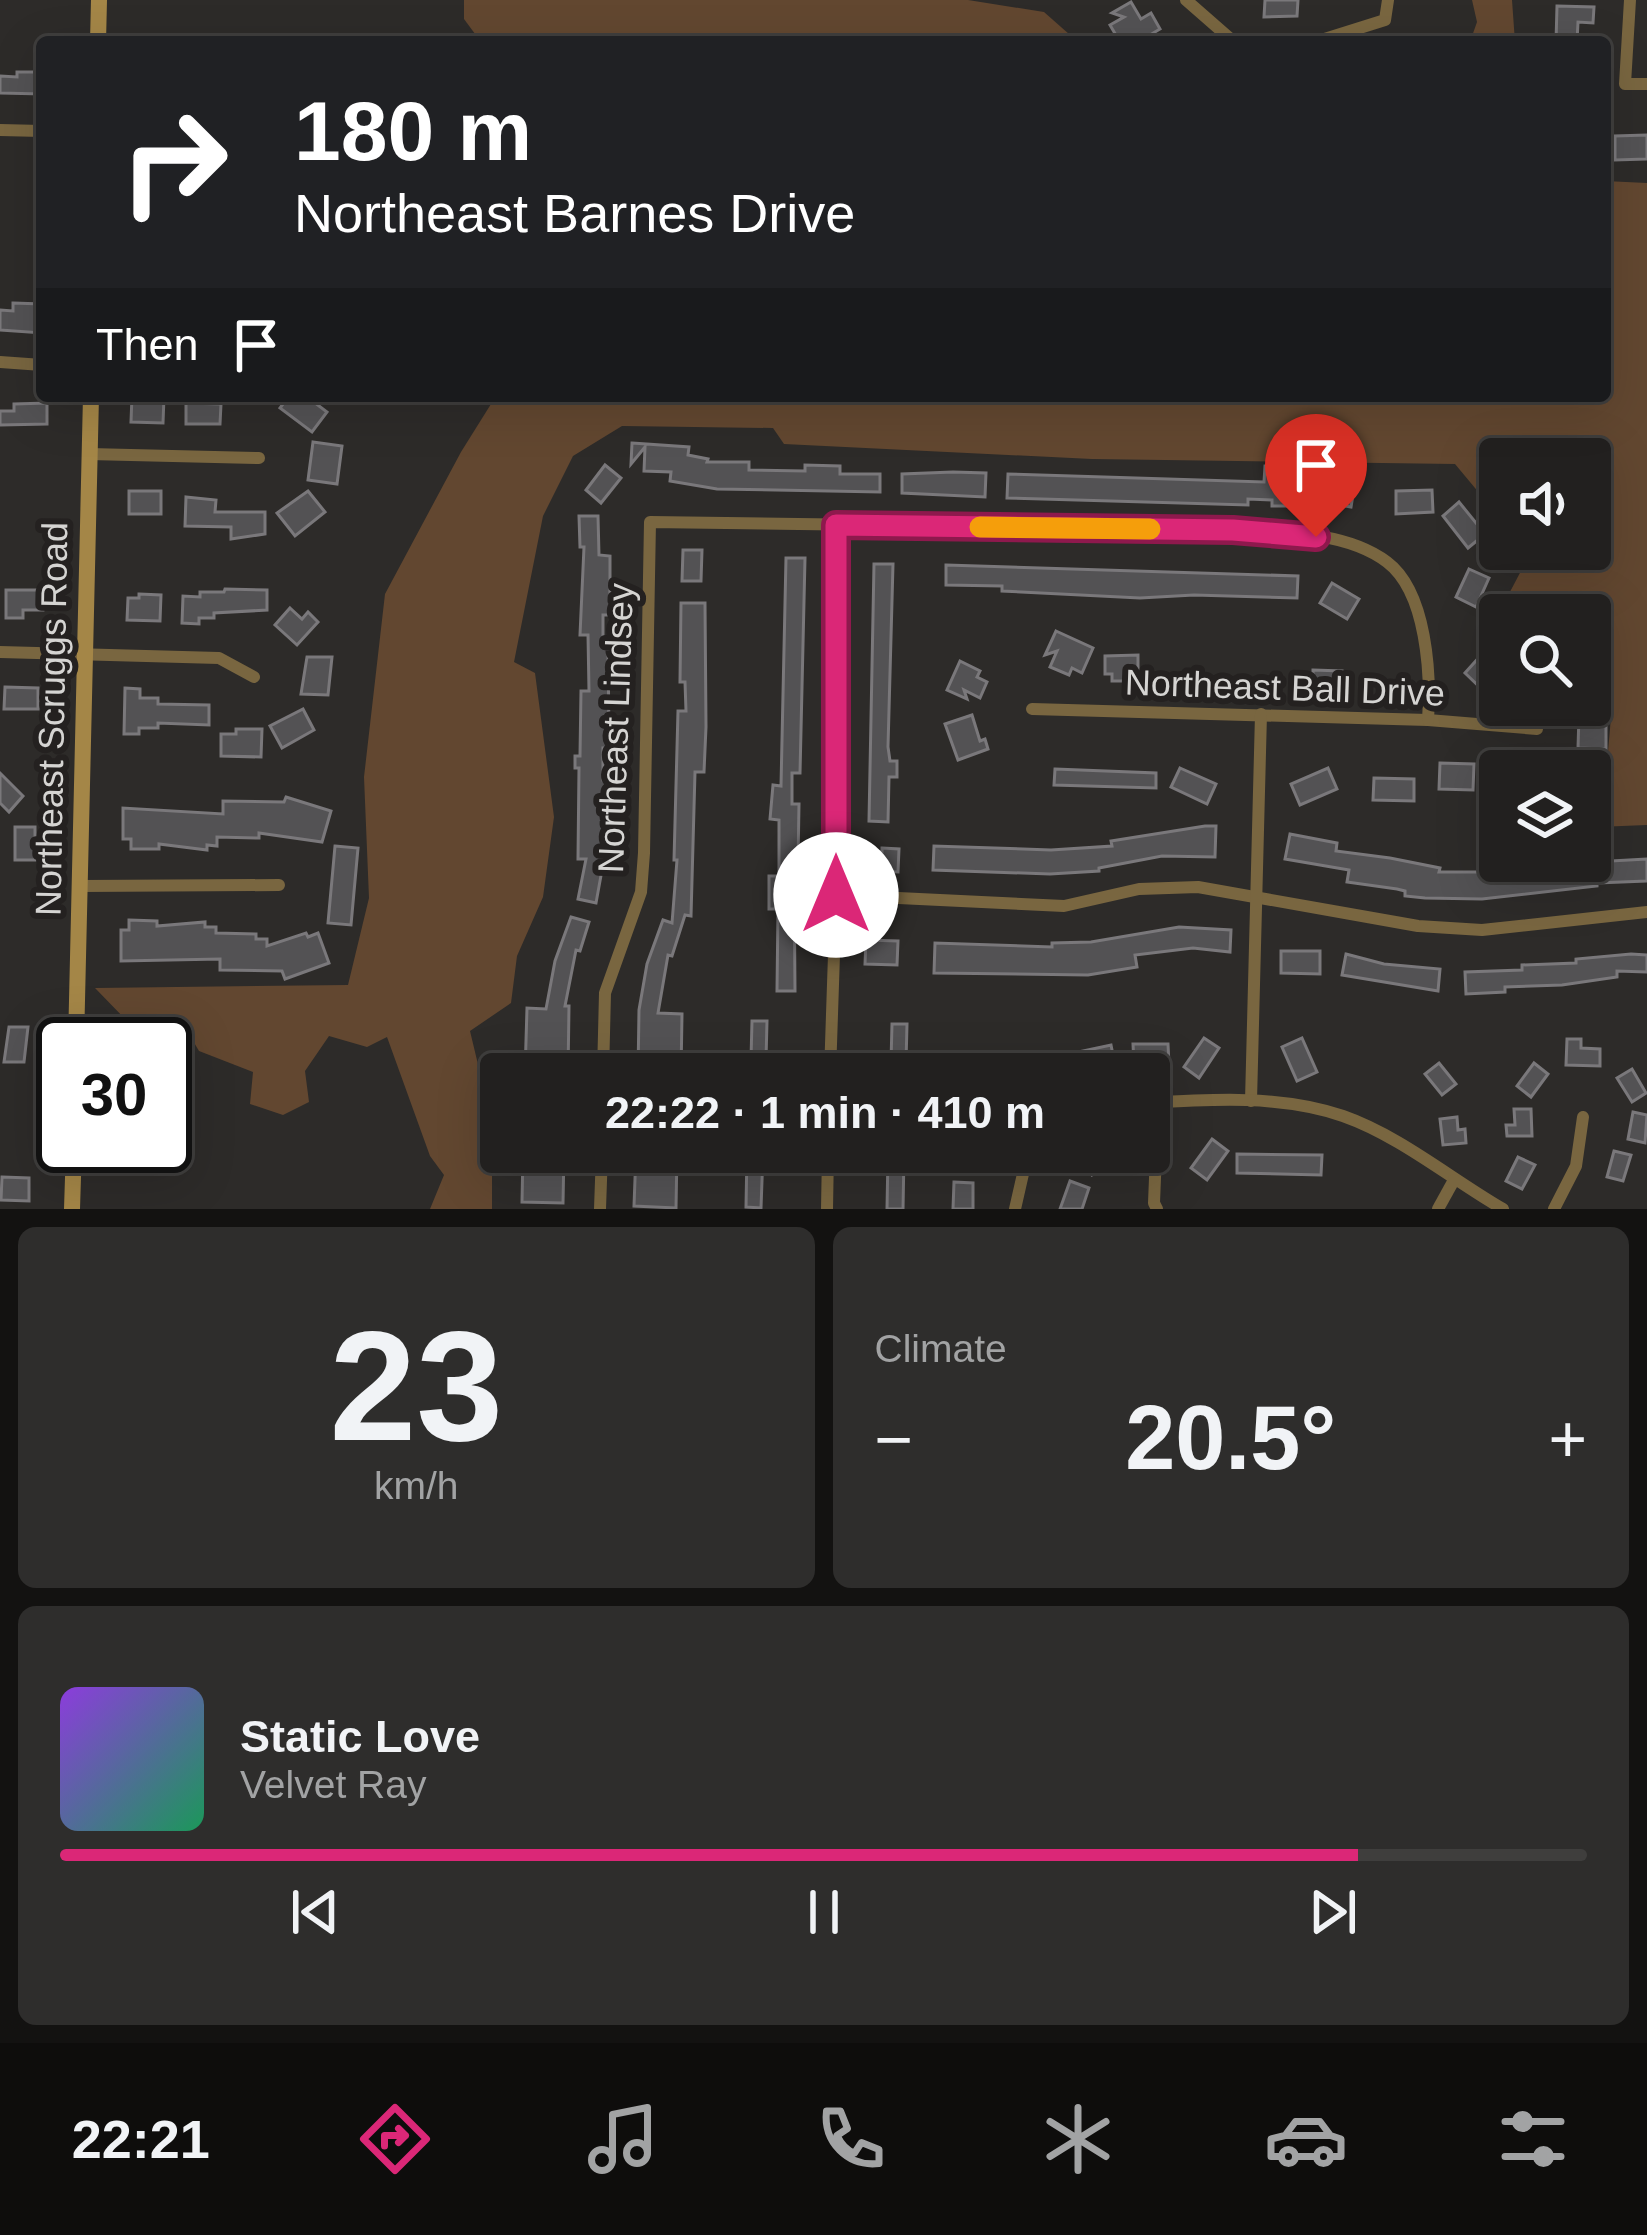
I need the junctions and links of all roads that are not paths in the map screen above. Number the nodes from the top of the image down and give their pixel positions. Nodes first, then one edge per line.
1 (99, 0) edge
2 (1186, 0) edge
3 (1388, 0) edge
4 (1630, 0) edge
5 (98, 36) edge
6 (1228, 36) edge
7 (1335, 36) edge
8 (1647, 84) edge
9 (0, 130) edge
10 (36, 131) edge
11 (0, 362) edge
12 (36, 365) edge
13 (91, 402) edge
14 (89, 454) junction
15 (259, 458) dead end
16 (836, 525) junction
17 (0, 652) edge
18 (86, 654) junction
19 (254, 676) dead end
20 (1032, 709) dead end
21 (1261, 714) junction
22 (1428, 720) junction
23 (1537, 729) dead end
24 (280, 885) dead end
25 (80, 886) junction
26 (1255, 894) junction
27 (836, 895) junction
28 (1647, 911) edge
29 (77, 1017) edge
30 (604, 1053) edge
31 (831, 1053) edge
32 (1251, 1101) junction
33 (1170, 1102) edge
34 (1582, 1118) dead end
35 (73, 1173) edge
36 (602, 1173) edge
37 (828, 1173) edge
38 (1023, 1173) edge
39 (1154, 1173) edge
40 (1454, 1180) junction
41 (72, 1209) edge
42 (601, 1209) edge
43 (827, 1209) edge
44 (1015, 1209) edge
45 (1157, 1209) edge
46 (1438, 1209) edge
47 (1504, 1209) edge
48 (1554, 1209) edge

1 - 5 street
2 - 6 street
3 - 7 street
4 - 8 street
9 - 10 street
11 - 12 street
13 - 14 street, Northeast Scruggs Road
14 - 15 street
14 - 18 street, Northeast Scruggs Road
16 - 22 street
16 - 27 street
16 - 30 street, Northeast Lindsey
17 - 18 street
18 - 19 street
18 - 25 street, Northeast Scruggs Road
20 - 21 street, Northeast Ball Drive
21 - 22 street, Northeast Ball Drive
21 - 26 street
22 - 23 street, Northeast Ball Drive
24 - 25 street
25 - 29 street, Northeast Scruggs Road
26 - 27 street
26 - 28 street
26 - 32 street
27 - 31 street
32 - 33 street
32 - 40 street
34 - 48 street
35 - 41 street
36 - 42 street
37 - 43 street
38 - 44 street
39 - 45 street
40 - 46 street
40 - 47 street

